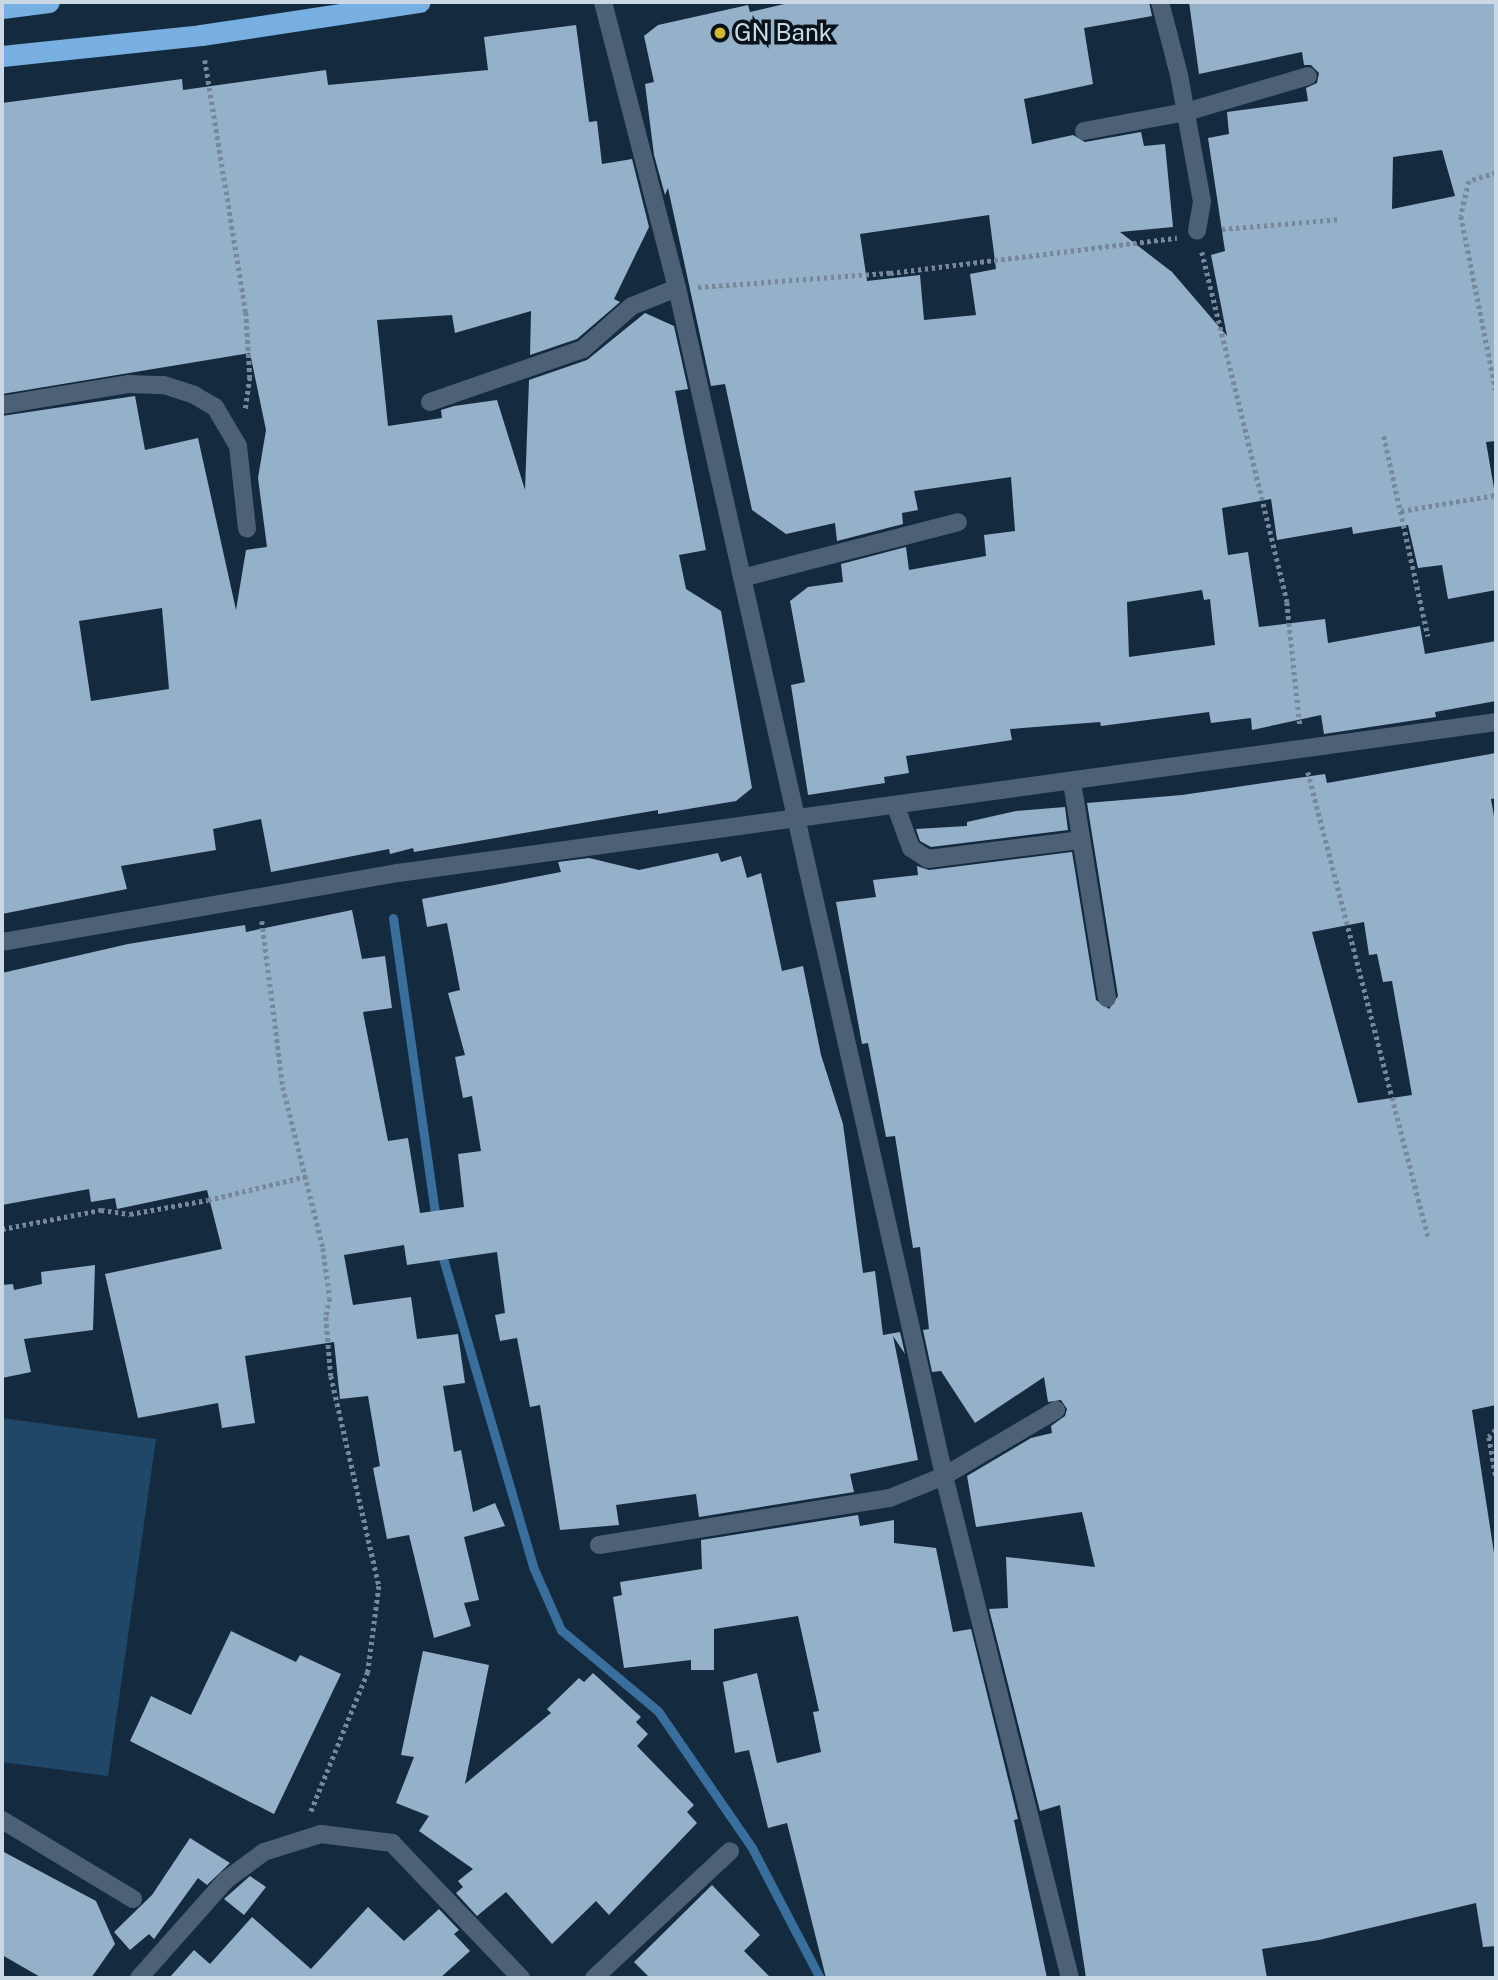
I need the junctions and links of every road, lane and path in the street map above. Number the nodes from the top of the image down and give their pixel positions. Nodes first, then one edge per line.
1 (49, 2) edge
2 (420, 2) edge
3 (603, 2) edge
4 (1160, 2) edge
5 (2, 8) edge
6 (201, 35) junction
7 (2, 56) edge
8 (1308, 76) dead end
9 (1186, 112) junction
10 (1084, 131) dead end
11 (1496, 173) edge
12 (1340, 219) dead end
13 (1197, 230) junction
14 (677, 288) junction
15 (1496, 391) edge
16 (429, 402) dead end
17 (2, 405) edge
18 (1384, 436) dead end
19 (238, 446) junction
20 (1496, 495) edge
21 (1401, 511) junction
22 (958, 522) dead end
23 (247, 529) dead end
24 (742, 578) junction
25 (1428, 636) dead end
26 (1496, 722) edge
27 (1303, 751) junction
28 (1072, 782) junction
29 (895, 807) junction
30 (798, 820) junction
31 (1080, 840) junction
32 (259, 896) junction
33 (2, 942) edge
34 (1107, 998) dead end
35 (307, 1176) junction
36 (2, 1229) edge
37 (1428, 1237) dead end
38 (1056, 1410) dead end
39 (1496, 1430) edge
40 (1496, 1475) edge
41 (944, 1476) junction
42 (599, 1545) dead end
43 (2, 1820) edge
44 (298, 1842) junction
45 (730, 1851) dead end
46 (133, 1899) dead end
47 (139, 1978) edge
48 (521, 1978) edge
49 (594, 1978) edge
50 (1070, 1978) edge

1 - 5 highway
2 - 6 highway
3 - 14 street
4 - 9 street
6 - 7 highway
6 - 19 path
8 - 9 street
9 - 10 street
9 - 13 street
11 - 15 path
12 - 13 path
13 - 14 path
13 - 27 path
14 - 16 street
14 - 24 street
17 - 19 street
18 - 21 path
19 - 23 street
20 - 21 path
21 - 25 path
22 - 24 street
24 - 30 street
26 - 27 street
27 - 28 street
27 - 37 path
28 - 29 street
28 - 31 street
29 - 30 street
29 - 31 street
30 - 32 street
30 - 41 street
31 - 34 street
32 - 33 street
32 - 35 path
35 - 36 path
35 - 44 path
38 - 41 street
39 - 40 path
41 - 42 street
41 - 50 street
43 - 46 street
44 - 47 street
44 - 48 street
45 - 49 street

